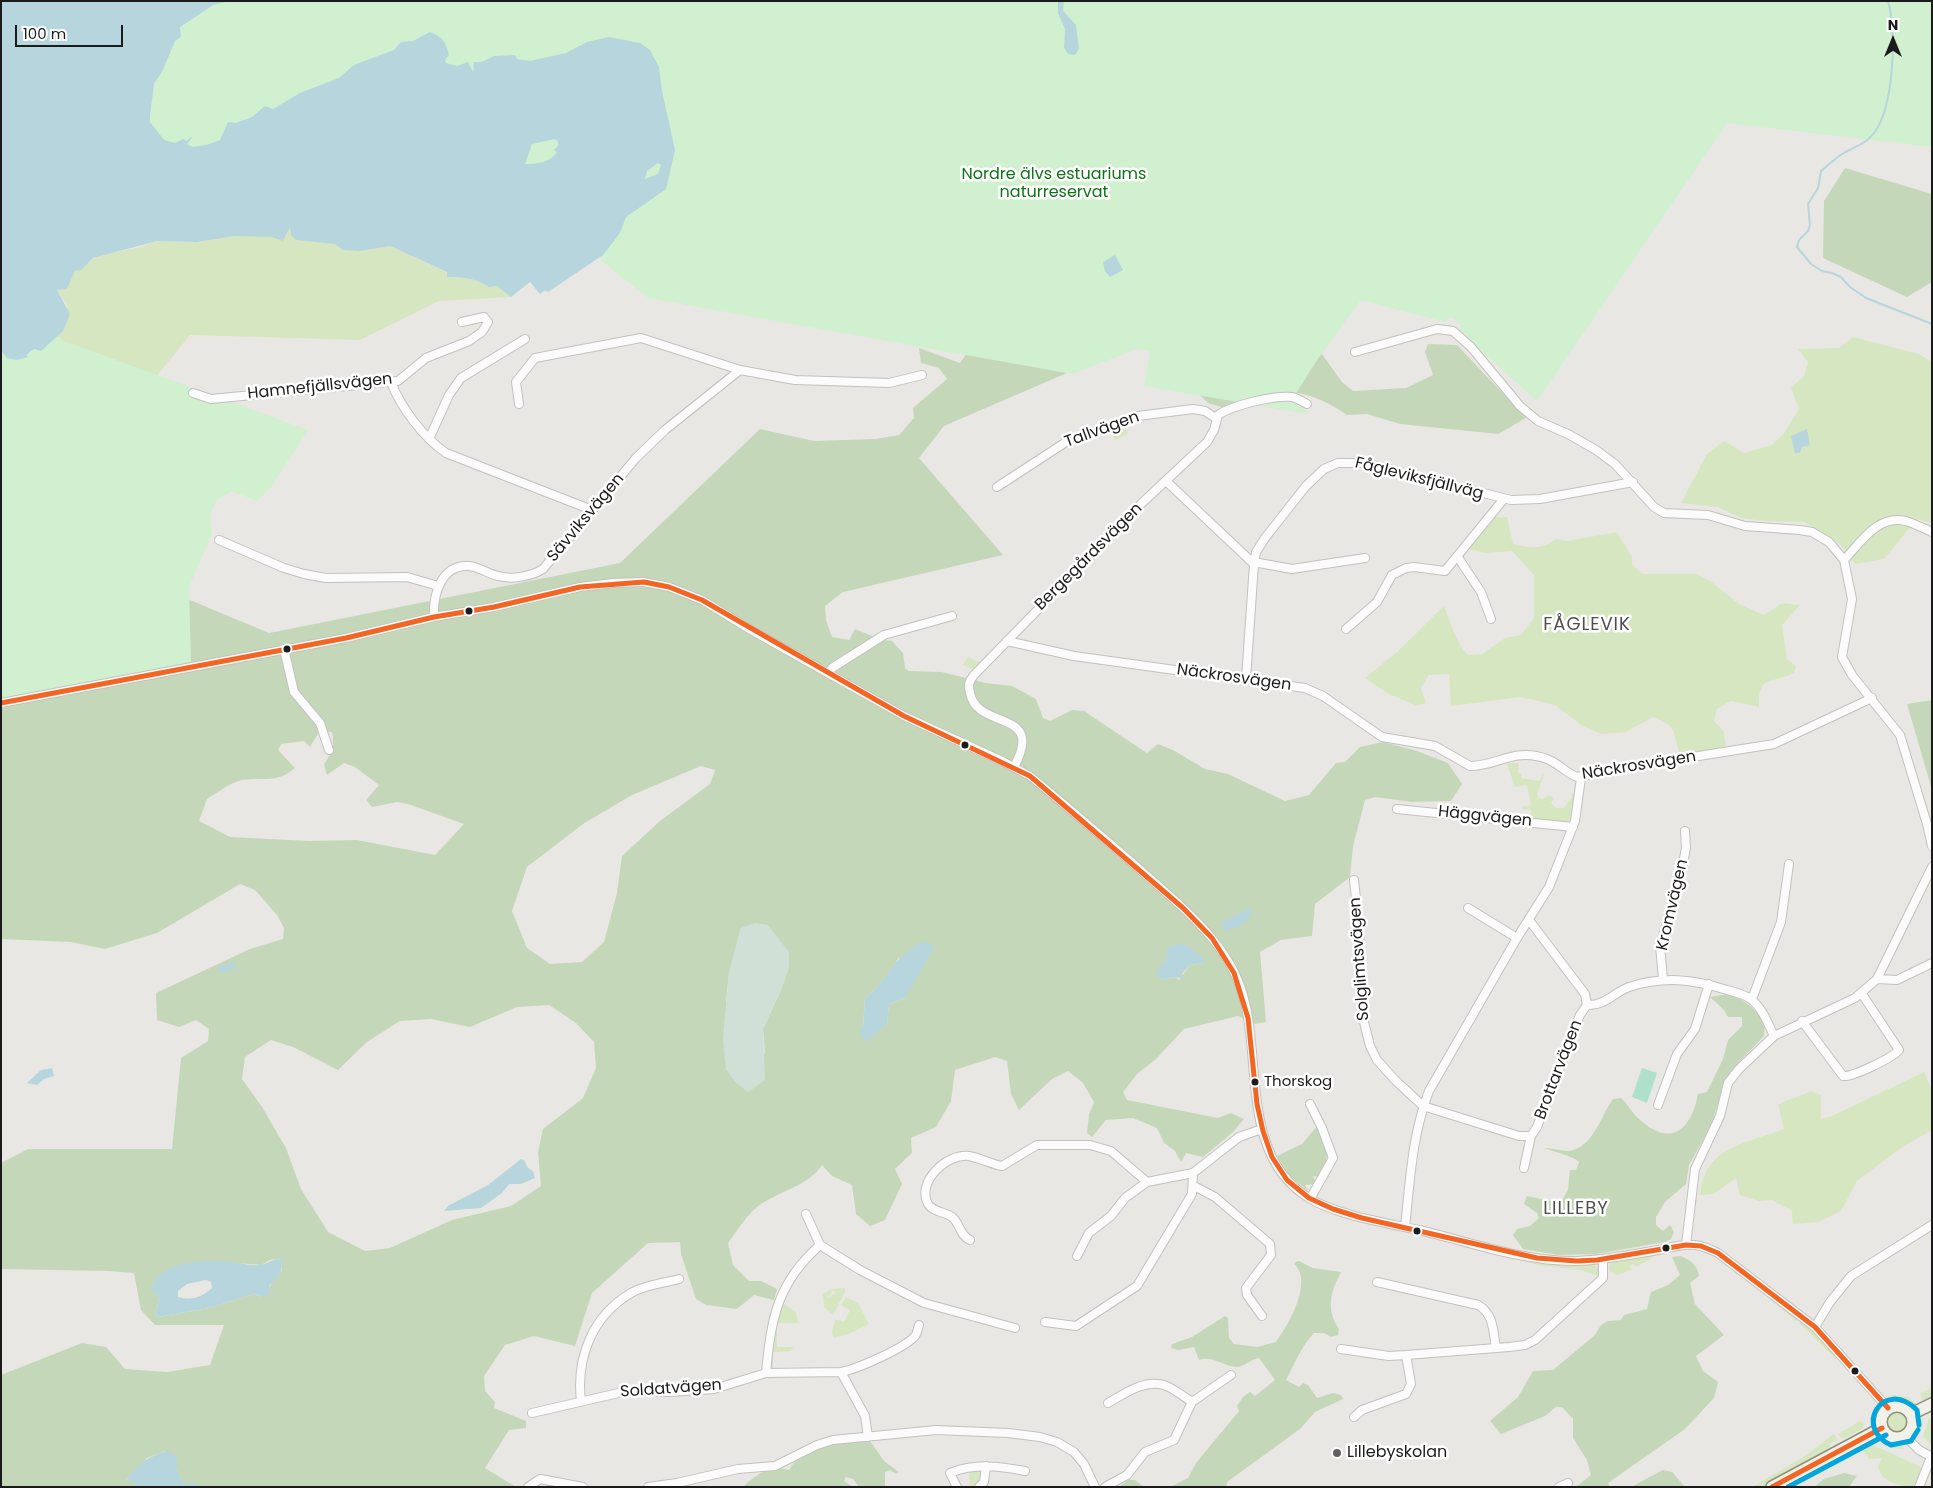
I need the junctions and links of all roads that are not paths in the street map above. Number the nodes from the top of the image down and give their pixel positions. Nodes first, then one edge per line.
1 (462, 322) dead end
2 (525, 338) dead end
3 (1355, 352) dead end
4 (740, 370) junction
5 (922, 375) dead end
6 (391, 382) junction
7 (193, 393) dead end
8 (519, 404) dead end
9 (1307, 404) dead end
10 (1217, 419) junction
11 (429, 439) junction
12 (1166, 481) junction
13 (1633, 482) junction
14 (997, 487) dead end
15 (1503, 500) junction
16 (592, 510) junction
17 (1932, 532) edge
18 (218, 540) dead end
19 (1457, 556) junction
20 (1364, 558) dead end
21 (1844, 560) junction
22 (1254, 564) junction
23 (438, 586) junction
24 (434, 616) junction
25 (952, 616) dead end
26 (1491, 619) dead end
27 (1346, 629) dead end
28 (1007, 641) junction
29 (284, 648) junction
30 (828, 673) junction
31 (1246, 679) junction
32 (1872, 698) junction
33 (1, 703) edge
34 (329, 750) dead end
35 (1014, 767) junction
36 (1581, 778) junction
37 (1397, 809) dead end
38 (1573, 827) junction
39 (1685, 831) dead end
40 (1932, 846) edge
41 (1789, 864) dead end
42 (1932, 867) edge
43 (1354, 880) dead end
44 (1468, 908) dead end
45 (1529, 920) junction
46 (1517, 938) junction
47 (1932, 963) edge
48 (1663, 979) junction
49 (1877, 979) junction
50 (1709, 984) junction
51 (1862, 994) junction
52 (1752, 1000) junction
53 (1587, 1005) junction
54 (1802, 1021) junction
55 (1774, 1036) junction
56 (1310, 1104) dead end
57 (1658, 1105) dead end
58 (1424, 1106) junction
59 (1262, 1129) junction
60 (1531, 1136) junction
61 (1524, 1168) dead end
62 (1193, 1173) junction
63 (1147, 1182) junction
64 (1194, 1186) junction
65 (1310, 1199) junction
66 (806, 1214) dead end
67 (1932, 1226) edge
68 (1405, 1227) junction
69 (970, 1240) dead end
70 (820, 1245) junction
71 (1686, 1245) junction
72 (1077, 1256) dead end
73 (1603, 1260) junction
74 (679, 1279) dead end
75 (1377, 1282) dead end
76 (1262, 1316) dead end
77 (1045, 1322) dead end
78 (919, 1325) dead end
79 (1815, 1327) junction
80 (1015, 1328) dead end
81 (1496, 1348) junction
82 (1341, 1349) dead end
83 (1406, 1355) junction
84 (841, 1372) junction
85 (766, 1373) junction
86 (1231, 1375) dead end
87 (582, 1401) junction
88 (1192, 1402) junction
89 (1108, 1403) dead end
90 (1932, 1404) edge
91 (1888, 1408) junction
92 (532, 1413) dead end
93 (1911, 1414) junction
94 (1354, 1417) dead end
95 (1882, 1428) junction
96 (1904, 1436) junction
97 (868, 1437) junction
98 (1932, 1457) edge
99 (986, 1466) junction
100 (1025, 1471) dead end
101 (1568, 1483) dead end
102 (686, 1484) edge
103 (528, 1487) edge
104 (583, 1487) edge
105 (648, 1487) edge
106 (957, 1487) edge
107 (979, 1487) edge
108 (1095, 1487) edge
109 (1105, 1487) edge
110 (1559, 1487) edge
111 (1772, 1487) edge
112 (1919, 1487) edge

1 - 6 street, Hamnefjällsvägen
2 - 11 street
3 - 13 street
4 - 5 street
4 - 8 street
4 - 16 street, Sävviksvägen
6 - 7 street, Hamnefjällsvägen
6 - 11 street
9 - 10 street
10 - 12 street, Bergegårdsvägen
10 - 14 street, Tallvägen
11 - 16 street
12 - 22 street
12 - 28 street, Bergegårdsvägen
13 - 15 street, Fågleviksfjällväg
13 - 21 street
15 - 19 street
15 - 22 street, Fågleviksfjällväg
16 - 23 street, Sävviksvägen
17 - 21 street
18 - 23 street
19 - 26 street
19 - 27 street
20 - 22 street
21 - 32 street
22 - 31 street, Fågleviksfjällväg
23 - 24 street
24 - 29 street
24 - 30 street
25 - 30 street
28 - 31 street, Näckrosvägen
28 - 35 street, Bergegårdsvägen
29 - 33 street
29 - 34 street
30 - 35 street
31 - 36 street, Näckrosvägen
32 - 36 street, Näckrosvägen
32 - 40 street
35 - 59 street
36 - 38 street
37 - 38 street, Häggvägen
38 - 45 street
39 - 48 street, Kromvägen
41 - 52 street
42 - 49 street
43 - 58 street, Solglimtsvägen
44 - 46 street
45 - 46 street
45 - 53 street
46 - 58 street
47 - 49 street
48 - 50 street
48 - 53 street
49 - 51 street
50 - 52 street
50 - 57 street
51 - 54 street
51 - 54 street
52 - 55 street
53 - 60 street, Brottarvägen
54 - 55 street
55 - 71 street
56 - 65 street
58 - 60 street, Brottarvägen
58 - 68 street
59 - 62 street
59 - 65 street
60 - 61 street, Brottarvägen
62 - 63 street
62 - 64 street
63 - 69 street
63 - 72 street
64 - 76 street
64 - 77 street
65 - 68 street
66 - 70 street
67 - 79 street
68 - 73 street
70 - 80 street
70 - 85 street
71 - 73 street
71 - 79 street
73 - 81 street
74 - 87 street
75 - 81 street
78 - 84 street, Soldatvägen
79 - 91 street
81 - 83 street
82 - 83 street
83 - 94 street
84 - 85 street, Soldatvägen
84 - 97 street
85 - 87 street, Soldatvägen
86 - 88 street
87 - 92 street, Soldatvägen
88 - 89 street
88 - 109 street
90 - 93 street
91 - 93 street
91 - 95 street
93 - 96 street
95 - 96 street
95 - 111 street
96 - 98 street
97 - 102 street
97 - 108 street
98 - 112 street
99 - 100 street
99 - 106 street
99 - 107 street
101 - 110 street
102 - 105 street
103 - 104 street

